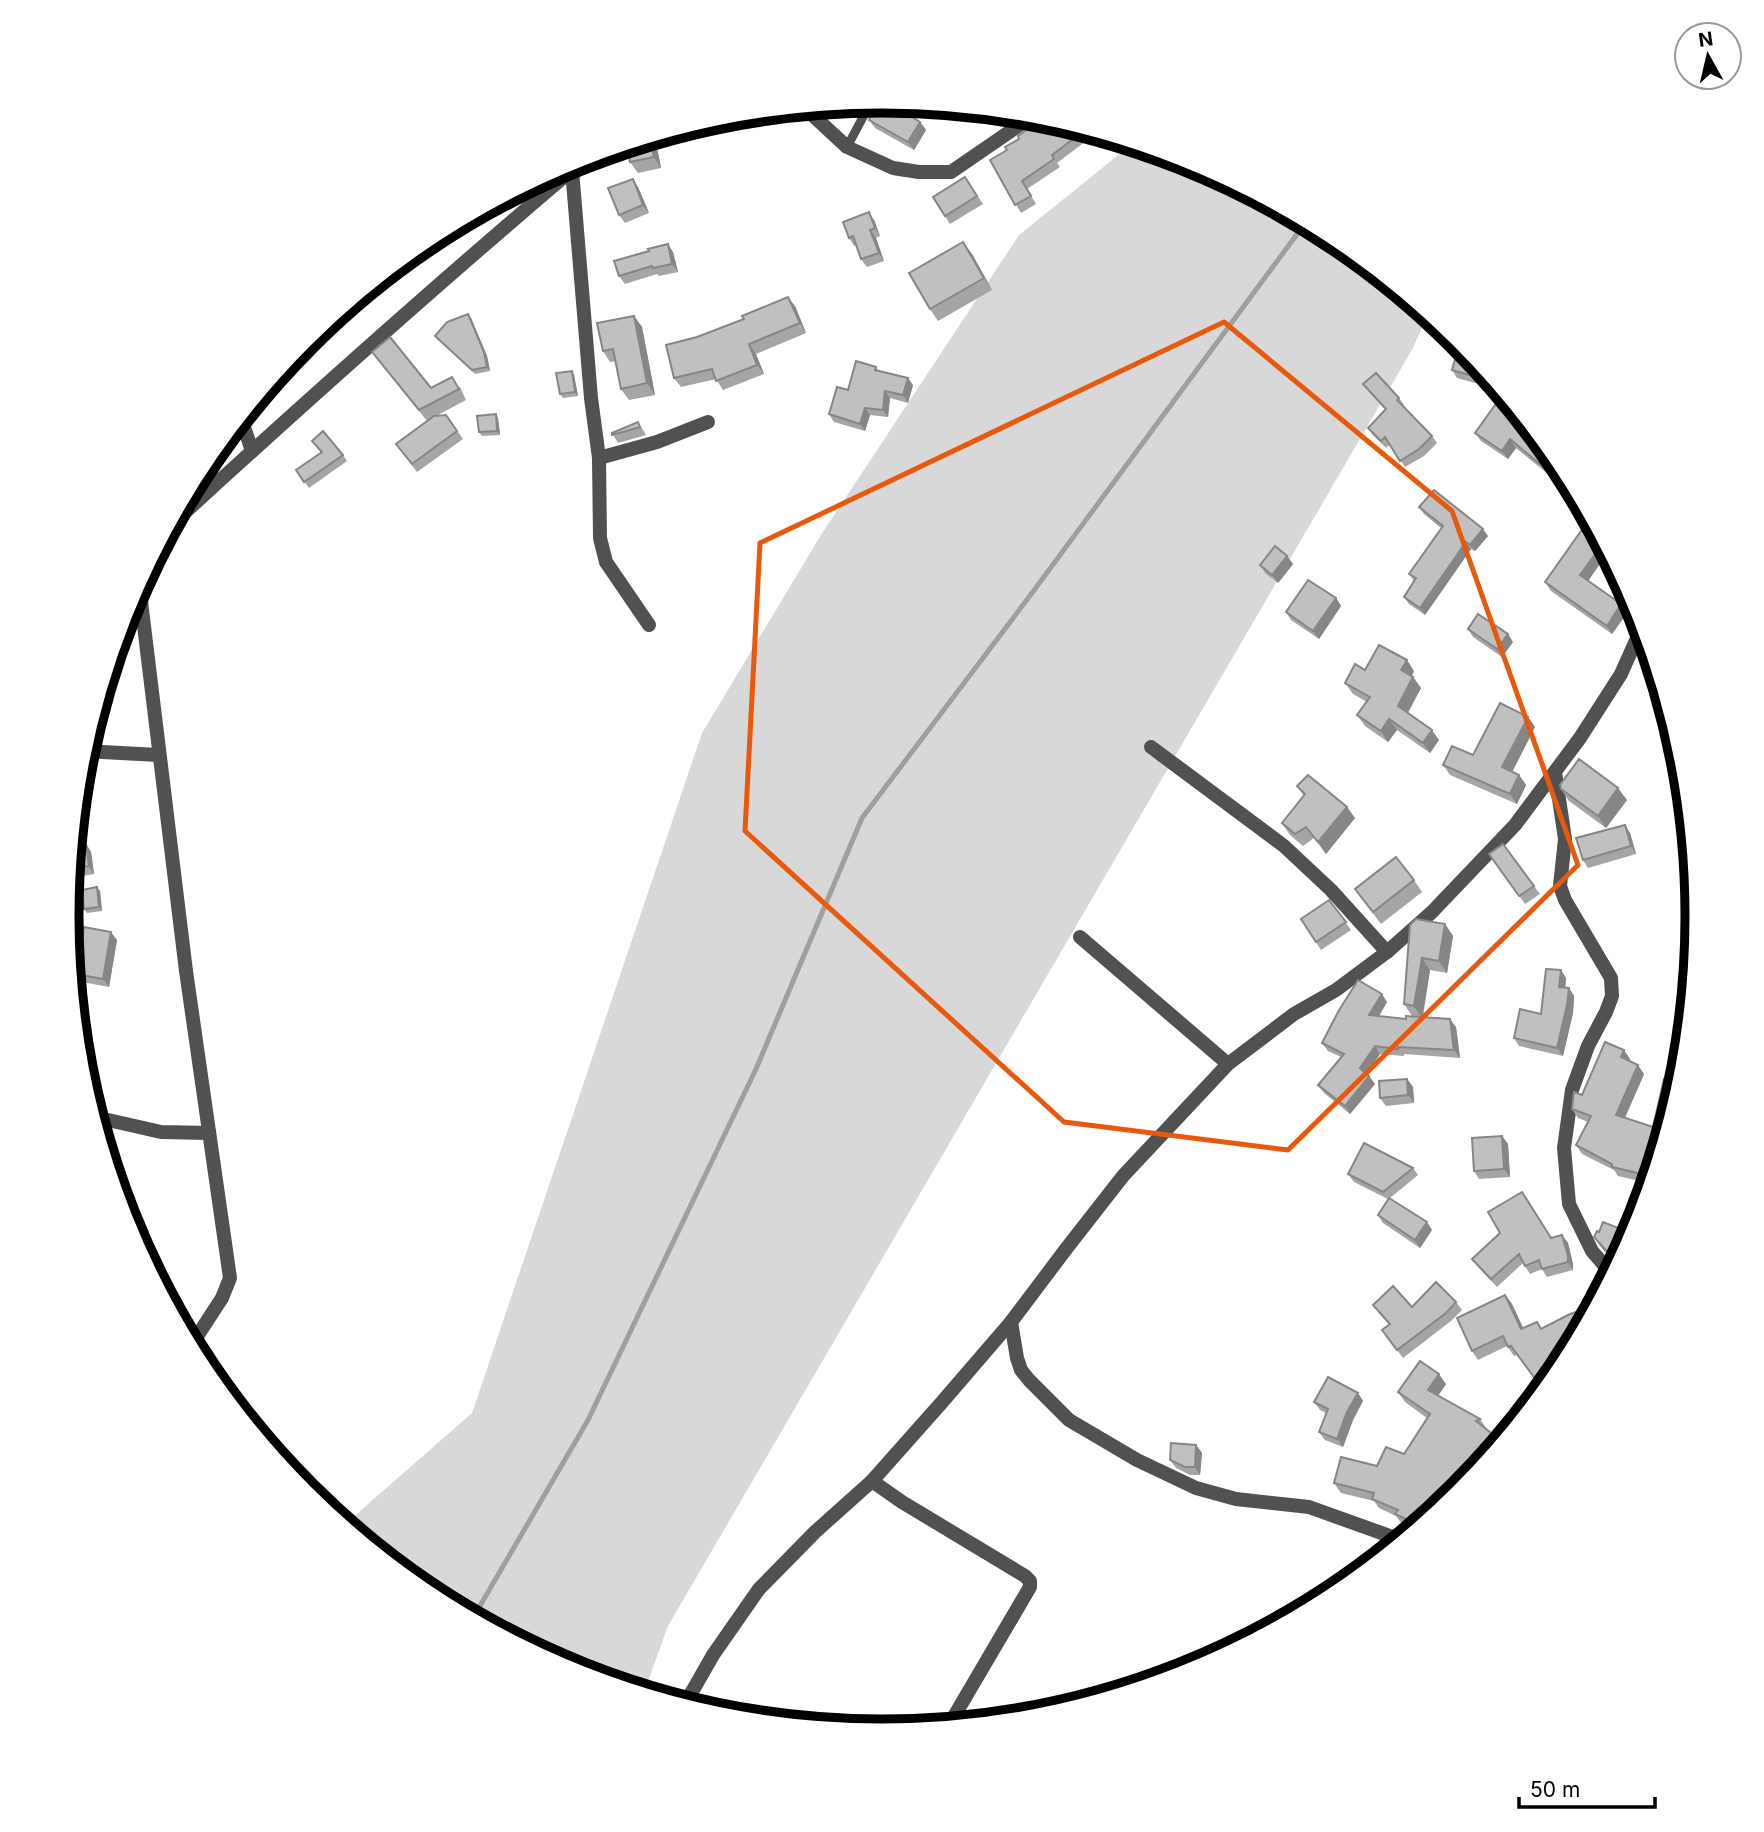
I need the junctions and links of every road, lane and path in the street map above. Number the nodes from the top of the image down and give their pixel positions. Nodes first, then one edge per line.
1 (865, 113) edge
2 (813, 116) edge
3 (1016, 124) edge
4 (1020, 125) edge
5 (1014, 129) junction
6 (847, 147) junction
7 (572, 175) edge
8 (548, 186) edge
9 (708, 422) dead end
10 (244, 428) edge
11 (252, 451) junction
12 (599, 458) junction
13 (190, 508) edge
14 (141, 606) edge
15 (649, 625) dead end
16 (1636, 640) edge
17 (1152, 747) dead end
18 (96, 752) edge
19 (158, 755) junction
20 (1555, 772) junction
21 (1080, 937) dead end
22 (1387, 952) junction
23 (1228, 1064) junction
24 (105, 1120) edge
25 (209, 1133) junction
26 (1605, 1265) edge
27 (1011, 1322) junction
28 (197, 1335) edge
29 (872, 1481) junction
30 (1391, 1537) edge
31 (690, 1696) edge
32 (954, 1716) edge

1 - 6 lane
2 - 6 street
3 - 5 street
4 - 5 street
5 - 6 street
7 - 12 street
8 - 11 street
9 - 12 street
10 - 11 street
11 - 13 street
12 - 15 street
14 - 19 street
16 - 20 street
17 - 22 street
18 - 19 street
19 - 25 street
20 - 22 street
20 - 26 street
21 - 23 street
22 - 23 street
23 - 27 street
24 - 25 street
25 - 28 street
27 - 29 street
27 - 30 street
29 - 31 street
29 - 32 street

